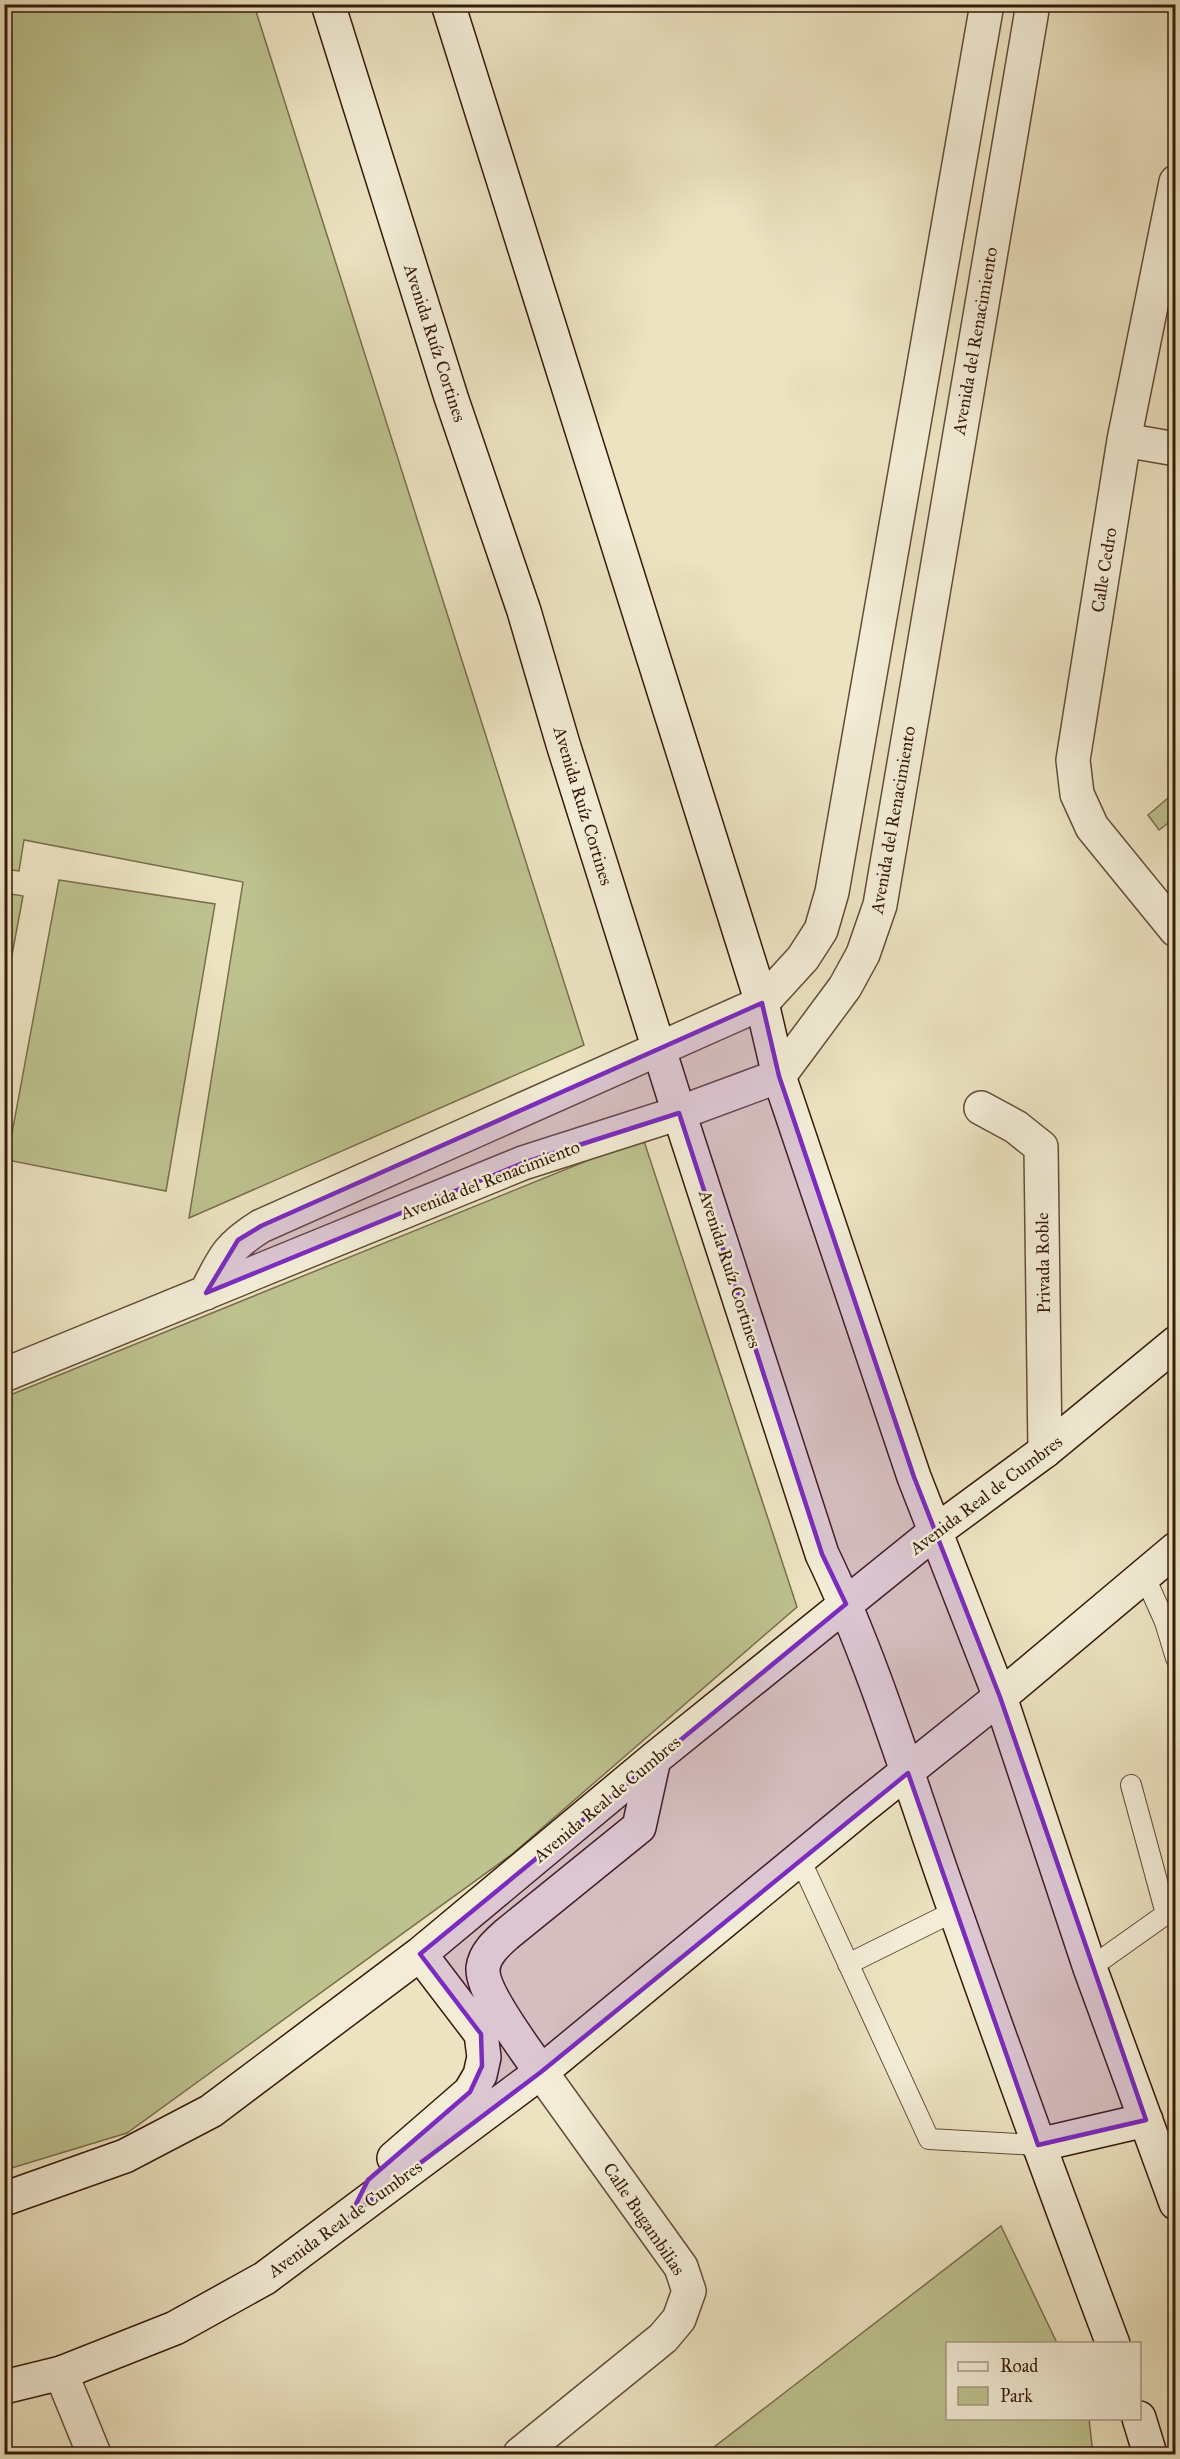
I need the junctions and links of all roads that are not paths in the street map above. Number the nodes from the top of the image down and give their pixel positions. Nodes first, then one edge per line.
1 (328, 4) edge
2 (448, 4) edge
3 (987, 4) edge
4 (1033, 4) edge
5 (1175, 193) edge
6 (1124, 440) junction
7 (1176, 449) edge
8 (1176, 930) edge
9 (762, 1003) junction
10 (659, 1047) junction
11 (779, 1076) junction
12 (981, 1108) dead end
13 (679, 1113) junction
14 (206, 1293) junction
15 (1176, 1343) edge
16 (4, 1375) edge
17 (1045, 1451) junction
18 (935, 1532) junction
19 (1176, 1549) edge
20 (1144, 1575) junction
21 (846, 1605) junction
22 (1176, 1658) edge
23 (1000, 1697) junction
24 (654, 1759) junction
25 (908, 1773) junction
26 (1131, 1785) dead end
27 (800, 1858) junction
28 (1171, 1910) edge
29 (955, 1911) junction
30 (420, 1954) junction
31 (848, 1964) junction
32 (1090, 1968) junction
33 (541, 2072) junction
34 (1146, 2120) junction
35 (1038, 2145) junction
36 (4, 2199) edge
37 (1176, 2203) edge
38 (350, 2216) junction
39 (1113, 2342) edge
40 (61, 2373) junction
41 (4, 2387) edge
42 (1140, 2420) edge
43 (94, 2454) edge
44 (520, 2454) edge
45 (1150, 2454) edge

1 - 10 street, Avenida Ruíz Cortines
2 - 9 street
3 - 9 street
4 - 11 street, Avenida del Renacimiento
5 - 6 street, Calle Cedro
6 - 7 street
6 - 8 street, Calle Cedro
9 - 10 street
9 - 11 street
10 - 13 street, Avenida Ruíz Cortines
10 - 14 street
11 - 13 street, Avenida del Renacimiento
11 - 18 street
12 - 17 street, Privada Roble
13 - 14 street, Avenida del Renacimiento
13 - 21 street, Avenida Ruíz Cortines
14 - 16 street, Avenida del Renacimiento
15 - 17 street, Avenida Real de Cumbres
17 - 18 street, Avenida Real de Cumbres
18 - 21 street, Avenida Real de Cumbres
18 - 23 street
19 - 20 street, Avenida Real de Cumbres
20 - 22 lane
20 - 23 street, Avenida Real de Cumbres
21 - 24 street, Avenida Real de Cumbres
21 - 25 street, Avenida Ruíz Cortines
23 - 25 street, Avenida Real de Cumbres
23 - 32 street
24 - 30 street, Avenida Real de Cumbres
24 - 33 street, Calle Bugambilias
25 - 27 street, Avenida Real de Cumbres
25 - 29 street, Avenida Ruíz Cortines
26 - 28 lane
27 - 31 lane
27 - 33 street, Avenida Real de Cumbres
28 - 32 lane
29 - 31 lane
29 - 35 street, Avenida Ruíz Cortines
30 - 36 street, Avenida Real de Cumbres
30 - 38 street
31 - 35 lane
32 - 34 street
33 - 38 street, Avenida Real de Cumbres
33 - 44 street, Calle Bugambilias
34 - 35 street
34 - 37 street
35 - 39 street, Avenida Ruíz Cortines
38 - 40 street, Avenida Real de Cumbres
40 - 41 street, Avenida Real de Cumbres
40 - 43 street
42 - 45 street

